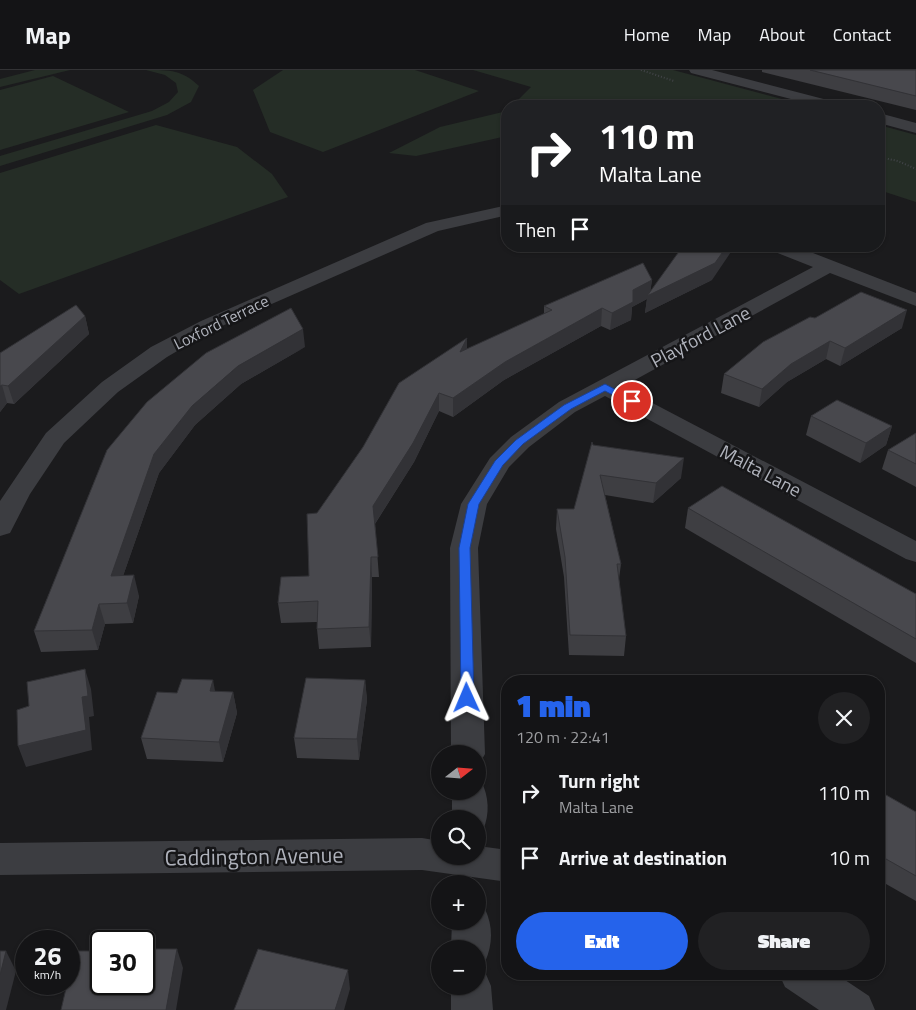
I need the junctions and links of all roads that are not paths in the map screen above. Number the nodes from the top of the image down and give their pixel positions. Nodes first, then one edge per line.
1 (696, 70) edge
2 (811, 100) edge
3 (885, 120) edge
4 (916, 128) edge
5 (501, 212) edge
6 (793, 252) edge
7 (829, 266) junction
8 (916, 300) edge
9 (605, 387) junction
10 (0, 527) edge
11 (916, 553) edge
12 (468, 745) edge
13 (0, 859) edge
14 (501, 866) edge
15 (470, 867) edge
16 (812, 980) edge
17 (472, 995) edge
18 (472, 1010) edge
19 (854, 1010) edge

1 - 2 street
3 - 4 street
5 - 10 street, Loxford Terrace
6 - 7 street
7 - 8 street
7 - 9 street, Playford Lane
9 - 11 street, Malta Lane
9 - 12 street, Playford Lane
13 - 15 street, Caddington Avenue
14 - 15 street, Caddington Avenue
16 - 19 street
17 - 18 street

